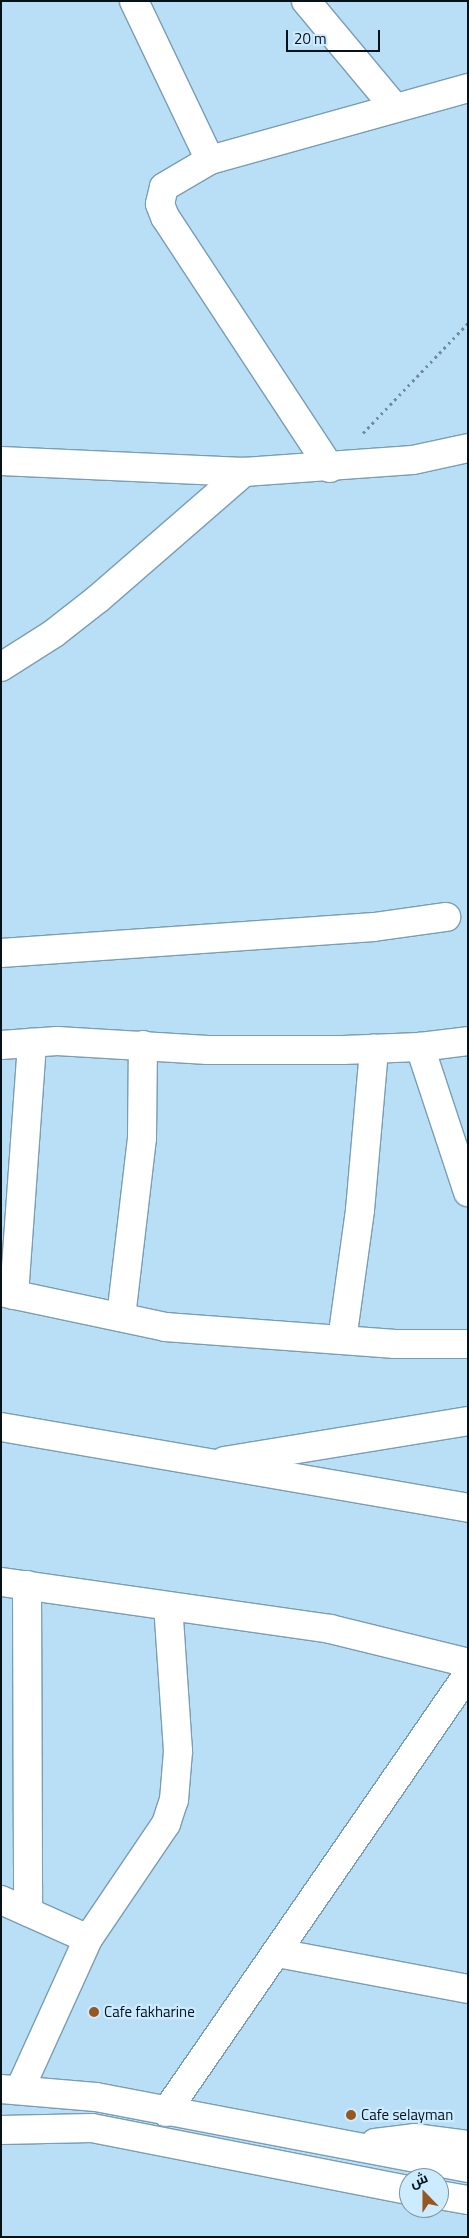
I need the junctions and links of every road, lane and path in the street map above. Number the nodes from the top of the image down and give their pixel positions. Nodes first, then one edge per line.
1 (134, 1) edge
2 (306, 1) edge
3 (468, 88) edge
4 (395, 108) junction
5 (210, 160) junction
6 (468, 323) edge
7 (468, 448) edge
8 (1, 461) edge
9 (330, 468) junction
10 (244, 472) junction
11 (1, 667) edge
12 (446, 917) dead end
13 (1, 953) edge
14 (468, 1041) edge
15 (32, 1043) junction
16 (1, 1045) edge
17 (142, 1045) junction
18 (420, 1047) junction
19 (374, 1049) junction
20 (468, 1192) edge
21 (7, 1294) edge
22 (121, 1317) junction
23 (342, 1340) junction
24 (468, 1344) edge
25 (468, 1421) edge
26 (1, 1427) edge
27 (206, 1464) junction
28 (468, 1508) edge
29 (14, 1584) edge
30 (168, 1606) junction
31 (468, 1662) edge
32 (468, 1674) edge
33 (1, 1900) edge
34 (28, 1912) junction
35 (88, 1940) junction
36 (278, 1953) junction
37 (468, 1989) edge
38 (10, 2089) edge
39 (166, 2112) junction
40 (1, 2130) edge
41 (468, 2145) edge
42 (346, 2146) junction
43 (468, 2168) edge
44 (399, 2188) edge
45 (449, 2197) edge
46 (468, 2200) edge

1 - 5 street
2 - 4 street
3 - 4 street
4 - 5 street
5 - 9 street
6 - 9 path
7 - 9 street
8 - 10 street
9 - 10 street
10 - 11 street
12 - 13 street
14 - 18 street
15 - 16 street
15 - 17 street
15 - 21 street
17 - 19 street
17 - 22 street
18 - 19 street
18 - 20 street
19 - 23 street
21 - 22 street
22 - 23 street
23 - 24 street
25 - 27 street
26 - 27 street
27 - 28 street
29 - 30 street
29 - 34 street
30 - 31 street
30 - 35 street
32 - 36 street
33 - 34 street
34 - 35 street
35 - 38 street
36 - 37 street
36 - 39 street
38 - 39 street
39 - 42 street
40 - 44 street
41 - 42 street
42 - 43 street
45 - 46 street

